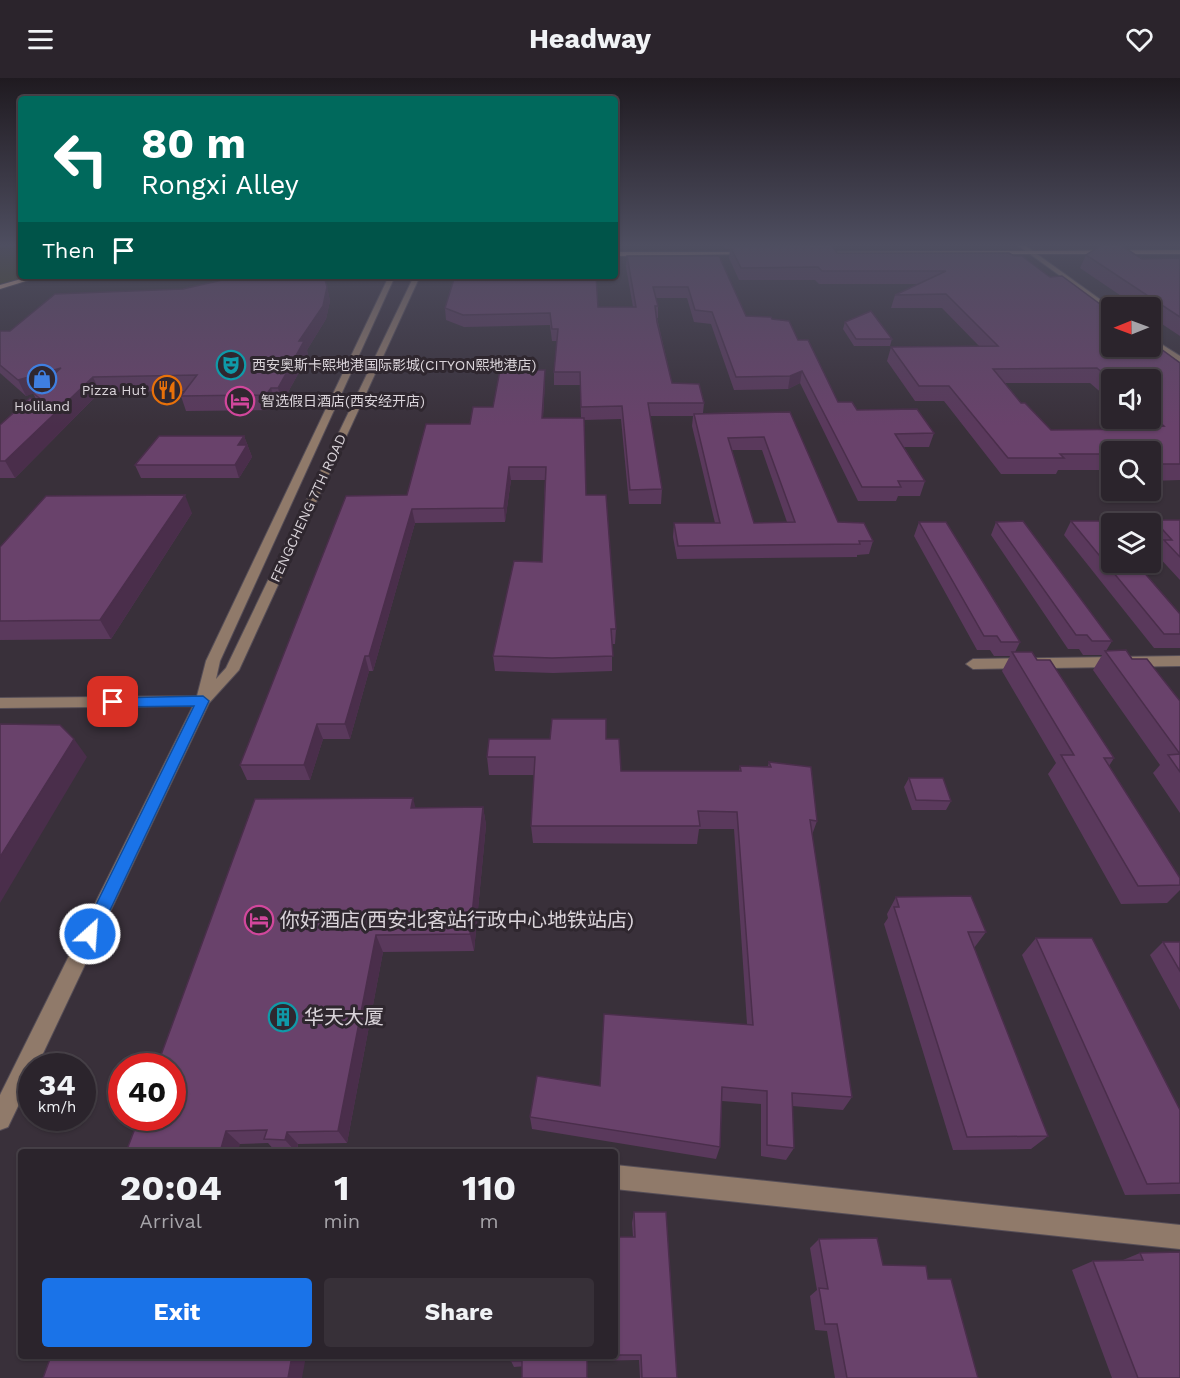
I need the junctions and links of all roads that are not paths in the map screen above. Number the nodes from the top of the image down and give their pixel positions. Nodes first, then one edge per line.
1 (379, 305) edge
2 (404, 305) edge
3 (1161, 347) edge
4 (1180, 360) edge
5 (1180, 661) edge
6 (973, 664) dead end
7 (203, 701) junction
8 (0, 703) edge
9 (0, 1119) edge
10 (618, 1176) edge
11 (1180, 1237) edge

1 - 7 street, FENGCHENG 7TH ROAD
2 - 7 street, FENGCHENG 7TH ROAD
3 - 4 street
5 - 6 street
7 - 8 street
7 - 9 street, FENGCHENG 7TH ROAD
10 - 11 street

